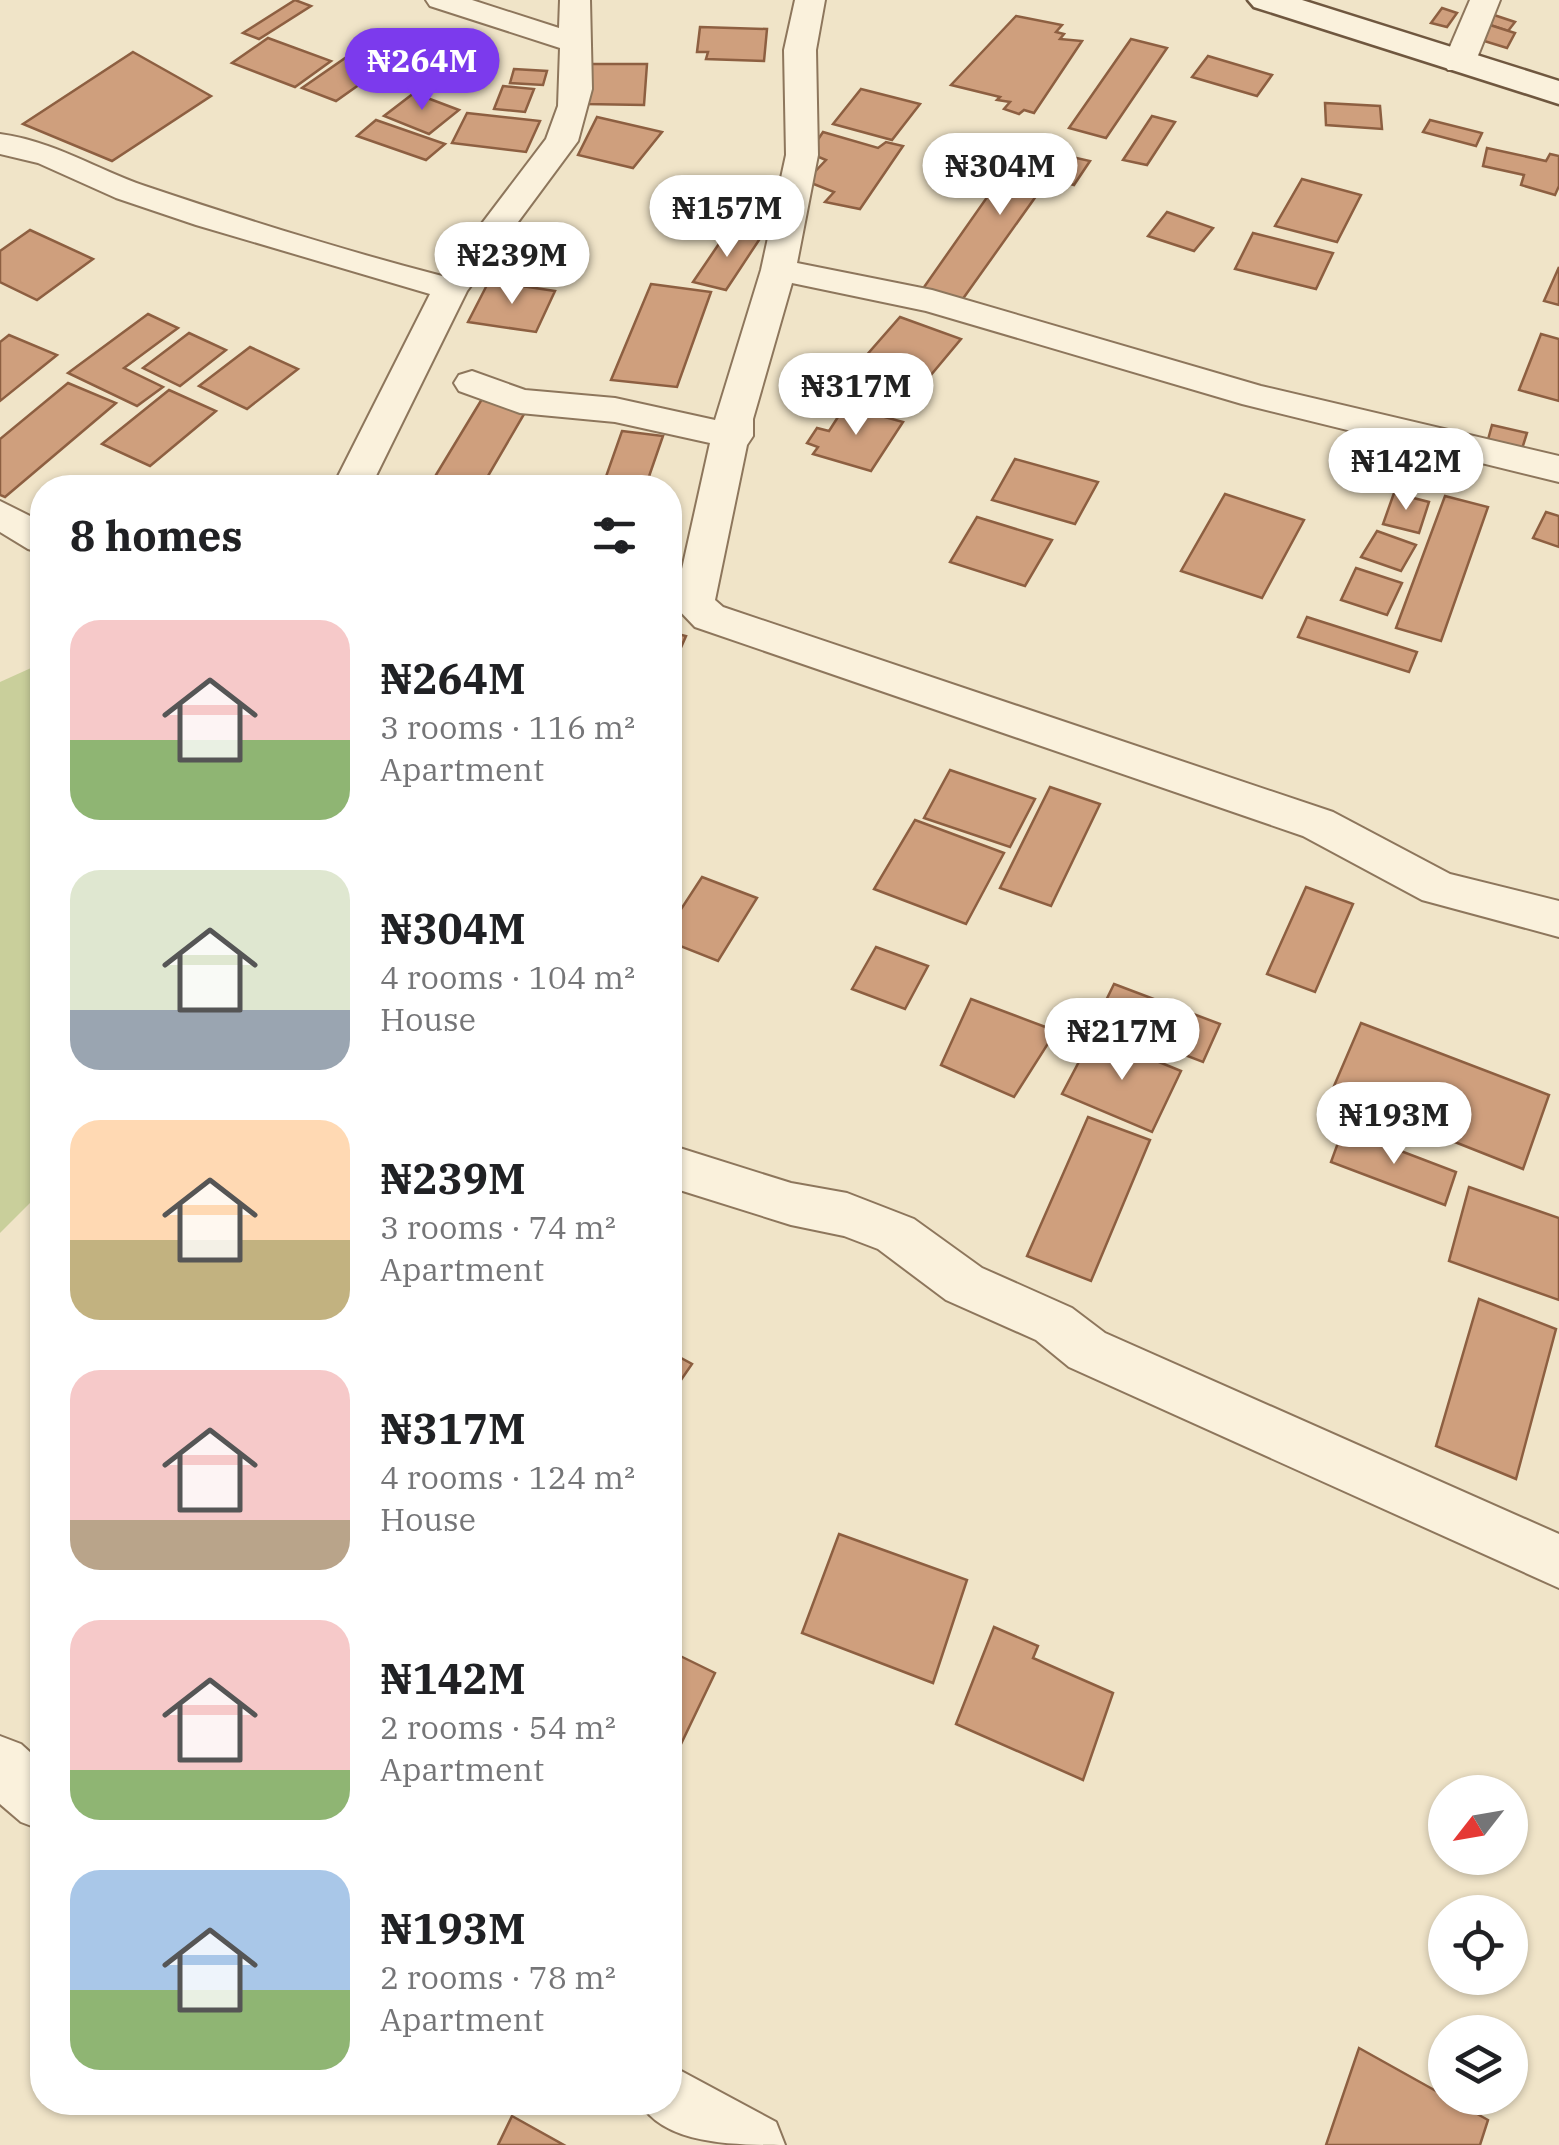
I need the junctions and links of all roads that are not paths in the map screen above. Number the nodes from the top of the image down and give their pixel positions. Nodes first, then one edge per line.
1 (441, 0) edge
2 (574, 0) edge
3 (810, 0) edge
4 (1266, 0) edge
5 (1486, 0) edge
6 (572, 42) junction
7 (1459, 64) junction
8 (1559, 93) edge
9 (0, 144) edge
10 (778, 270) junction
11 (450, 289) junction
12 (472, 383) dead end
13 (734, 436) junction
14 (1559, 468) edge
15 (357, 475) edge
16 (0, 514) edge
17 (30, 533) edge
18 (1559, 919) edge
19 (682, 1170) edge
20 (1559, 1561) edge
21 (0, 1765) edge
22 (30, 1790) edge
23 (682, 2105) edge
24 (753, 2145) edge

1 - 6 street
2 - 6 street
3 - 10 street
4 - 7 street
5 - 7 street
6 - 11 street
7 - 8 street
9 - 11 street
10 - 13 street
10 - 14 street
11 - 15 street
12 - 13 street
13 - 18 street
16 - 17 street
19 - 20 street
21 - 22 street
23 - 24 street

